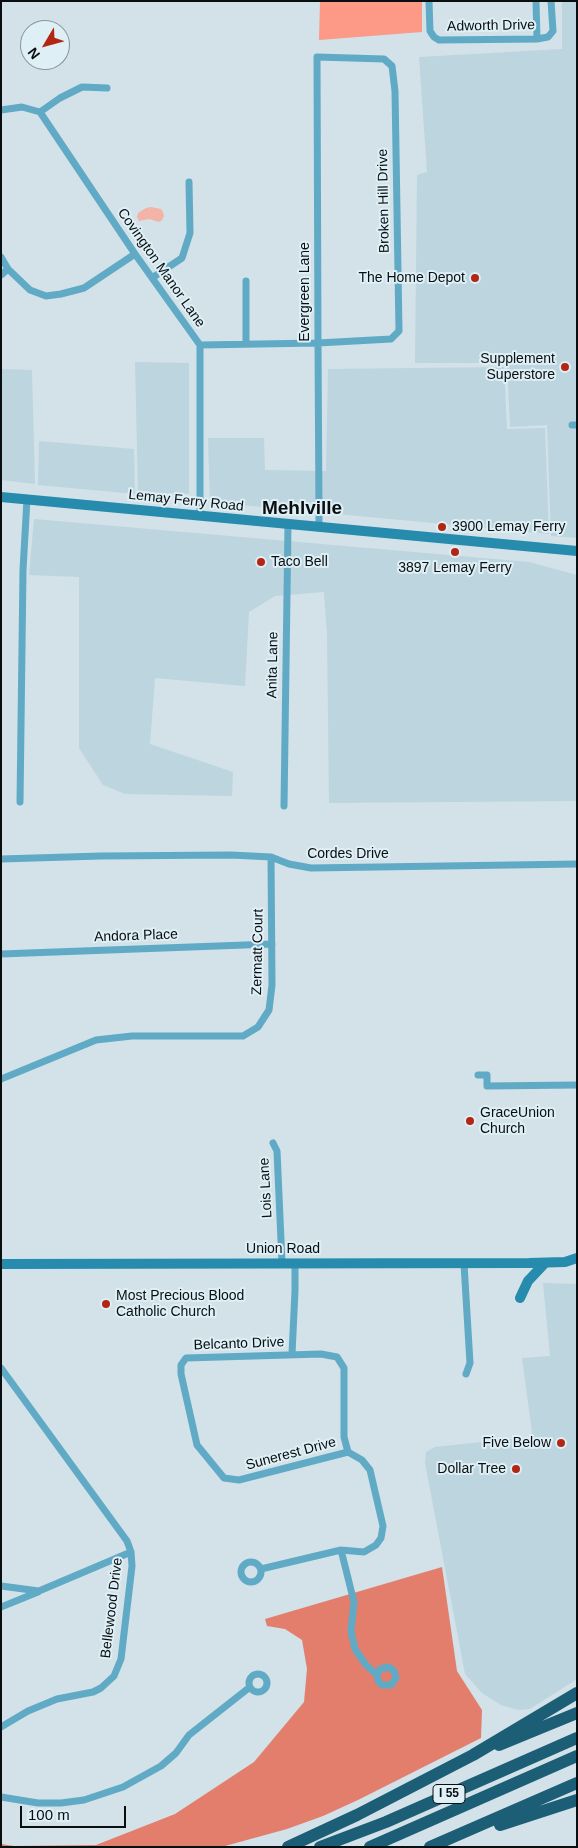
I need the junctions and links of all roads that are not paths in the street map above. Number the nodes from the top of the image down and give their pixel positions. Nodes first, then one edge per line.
1 (429, 1) edge
2 (536, 1) edge
3 (551, 1) edge
4 (537, 39) junction
5 (317, 57) joint
6 (107, 88) dead end
7 (1, 110) edge
8 (40, 112) junction
9 (189, 182) dead end
10 (135, 254) junction
11 (1, 257) edge
12 (8, 269) junction
13 (1, 275) edge
14 (152, 278) junction
15 (246, 281) dead end
16 (318, 343) junction
17 (246, 344) junction
18 (200, 345) junction
19 (1, 496) edge
20 (27, 499) junction
21 (200, 516) junction
22 (288, 524) junction
23 (318, 528) junction
24 (577, 551) edge
25 (20, 802) dead end
26 (284, 806) dead end
27 (271, 857) junction
28 (1, 859) edge
29 (577, 864) edge
30 (272, 944) junction
31 (1, 954) edge
32 (478, 1075) dead end
33 (1, 1079) edge
34 (577, 1085) edge
35 (273, 1143) dead end
36 (577, 1258) edge
37 (565, 1262) junction
38 (282, 1263) junction
39 (545, 1263) junction
40 (1, 1264) edge
41 (294, 1264) junction
42 (464, 1264) junction
43 (577, 1265) edge
44 (520, 1298) dead end
45 (292, 1354) junction
46 (186, 1358) joint
47 (1, 1368) edge
48 (466, 1374) dead end
49 (348, 1452) junction
50 (341, 1550) junction
51 (130, 1552) junction
52 (261, 1569) dead end
53 (1, 1586) edge
54 (39, 1591) junction
55 (1, 1607) edge
56 (377, 1675) dead end
57 (250, 1688) dead end
58 (577, 1693) edge
59 (577, 1713) edge
60 (1, 1727) edge
61 (577, 1738) edge
62 (473, 1755) junction
63 (577, 1756) edge
64 (577, 1783) edge
65 (1, 1797) edge
66 (577, 1800) edge
67 (288, 1847) edge
68 (320, 1847) edge
69 (370, 1847) edge
70 (430, 1847) edge

1 - 4 street, Adworth Drive
2 - 4 street
3 - 4 street, Adworth Drive
5 - 16 street, Evergreen Lane
5 - 16 street, Broken Hill Drive
6 - 8 street
7 - 8 street
8 - 10 street, Covington Manor Lane
9 - 14 street
10 - 12 street
10 - 14 street, Covington Manor Lane
11 - 12 street
12 - 13 street
14 - 18 street, Covington Manor Lane
15 - 17 street
16 - 17 street, Broken Hill Drive
16 - 23 street, Evergreen Lane
17 - 18 street, Broken Hill Drive
18 - 21 street, Covington Manor Lane
19 - 20 main road, Lemay Ferry Road
20 - 21 main road, Lemay Ferry Road
20 - 25 street
21 - 22 main road, Lemay Ferry Road
22 - 23 main road, Lemay Ferry Road
22 - 26 street, Anita Lane
23 - 24 main road, Lemay Ferry Road
27 - 28 street, Cordes Drive
27 - 29 street, Cordes Drive
27 - 30 street, Zermatt Court
30 - 31 street, Andora Place
30 - 33 street, Zermatt Court
32 - 34 street
35 - 38 street, Lois Lane
36 - 37 main road, Union Road
37 - 39 main road, Union Road
37 - 43 main road, Union Road
38 - 40 main road, Union Road
38 - 41 main road, Union Road
39 - 42 main road, Union Road
39 - 44 main road
41 - 42 main road, Union Road
41 - 45 street
42 - 48 street
45 - 46 street, Belcanto Drive
45 - 49 street, Belcanto Drive
46 - 49 street, Sunerest Drive
47 - 51 street, Bellewood Drive
49 - 50 street
50 - 52 street
50 - 56 street
51 - 54 street
51 - 60 street, Bellewood Drive
53 - 54 street
54 - 55 street
57 - 65 street
58 - 62 highway
59 - 62 highway
61 - 68 highway, I 55
62 - 67 highway
63 - 69 highway, I 55
64 - 70 highway
66 - 70 highway

